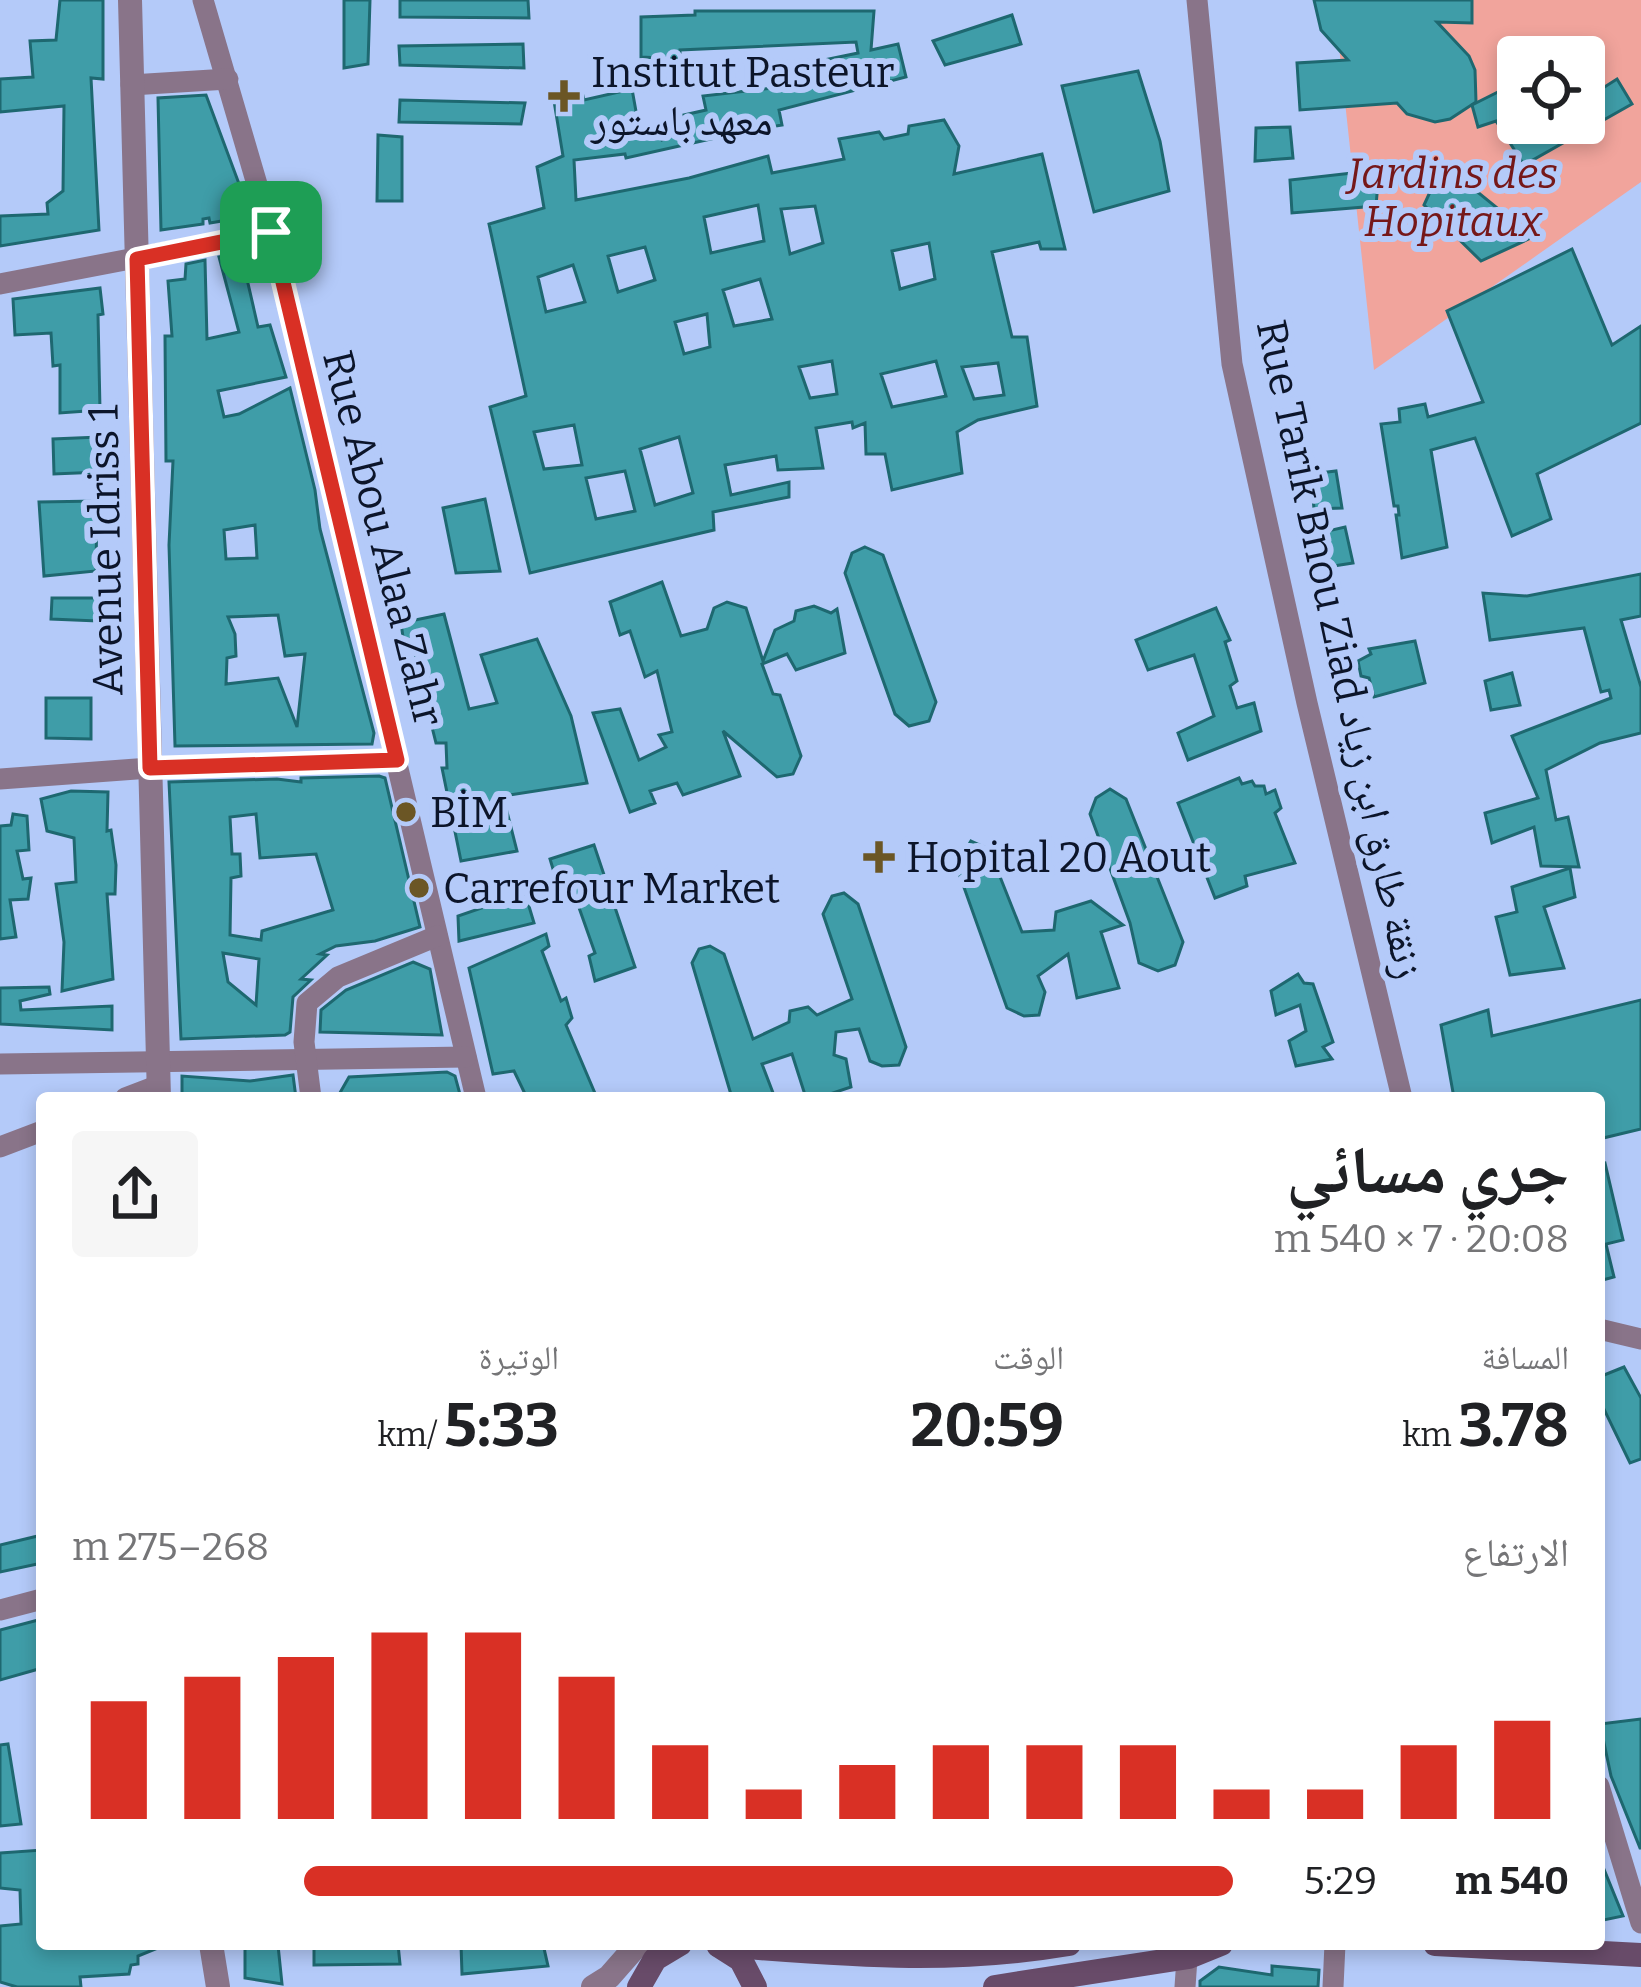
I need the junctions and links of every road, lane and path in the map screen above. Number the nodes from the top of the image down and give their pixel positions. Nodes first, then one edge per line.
1 (130, 0) edge
2 (203, 0) edge
3 (1197, 0) edge
4 (228, 80) junction
5 (131, 85) junction
6 (271, 232) junction
7 (137, 259) junction
8 (0, 284) edge
9 (397, 760) junction
10 (150, 768) junction
11 (0, 778) edge
12 (437, 936) junction
13 (466, 1058) junction
14 (306, 1060) junction
15 (0, 1064) edge
16 (159, 1081) edge
17 (310, 1092) edge
18 (474, 1092) edge
19 (1401, 1092) edge
20 (36, 1133) edge
21 (0, 1147) edge
22 (1605, 1330) edge
23 (1641, 1339) edge
24 (36, 1600) edge
25 (0, 1610) edge
26 (1605, 1806) edge
27 (1641, 1923) edge
28 (212, 1950) edge
29 (633, 1950) edge
30 (667, 1950) edge
31 (724, 1950) edge
32 (840, 1950) edge
33 (1023, 1950) edge
34 (1335, 1950) edge
35 (1547, 1950) edge
36 (1188, 1951) edge
37 (890, 1952) edge
38 (1641, 1955) edge
39 (218, 1987) edge
40 (593, 1987) edge
41 (639, 1987) edge
42 (755, 1987) edge
43 (995, 1987) edge
44 (1184, 1987) edge
45 (1333, 1987) edge

1 - 5 street, Avenue Idriss 1
2 - 4 street, Rue Abou Alaa Zahr
3 - 19 street, Rue Tarik Bnou Ziad زنقة طارق ابن زياد
4 - 5 street
4 - 6 street, Rue Abou Alaa Zahr
5 - 7 street, Avenue Idriss 1
6 - 7 street
6 - 9 street, Rue Abou Alaa Zahr
7 - 8 street
7 - 10 street, Avenue Idriss 1
9 - 10 street
9 - 12 street, Rue Abou Alaa Zahr
10 - 11 street
10 - 16 street, Avenue Idriss 1
12 - 13 street, Rue Abou Alaa Zahr
12 - 14 street
13 - 14 street
13 - 18 street, Rue Abou Alaa Zahr
14 - 16 street
14 - 17 street
15 - 16 street
20 - 21 street
22 - 23 street
24 - 25 street
26 - 27 street
28 - 39 street
29 - 40 street
30 - 41 main road
31 - 42 main road
32 - 37 main road
33 - 37 main road
34 - 45 street
35 - 38 main road
36 - 43 main road
36 - 44 street

